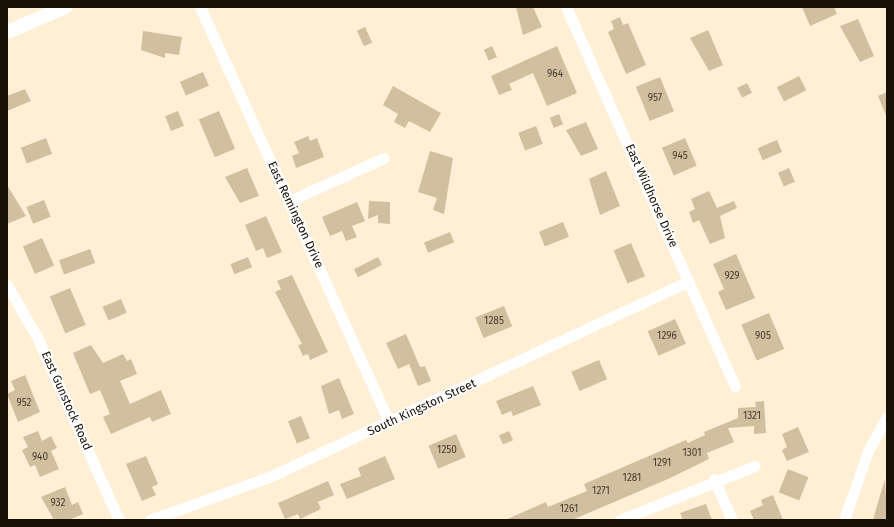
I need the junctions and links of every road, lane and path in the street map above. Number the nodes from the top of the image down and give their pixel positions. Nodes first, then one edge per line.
1 (66, 7) edge
2 (200, 7) edge
3 (566, 7) edge
4 (7, 32) edge
5 (384, 158) dead end
6 (289, 201) junction
7 (689, 282) junction
8 (7, 285) edge
9 (736, 386) dead end
10 (887, 417) edge
11 (390, 423) junction
12 (755, 466) dead end
13 (714, 479) junction
14 (119, 520) edge
15 (150, 520) edge
16 (620, 520) edge
17 (732, 520) edge
18 (844, 520) edge

1 - 4 main road
2 - 6 street, East Remington Drive
3 - 7 street, East Wildhorse Drive
5 - 6 street
6 - 11 street, East Remington Drive
7 - 9 street, East Wildhorse Drive
7 - 11 street, South Kingston Street
8 - 14 street, East Gunstock Road
10 - 18 street
11 - 15 street, South Kingston Street
12 - 13 street
13 - 16 street
13 - 17 street

